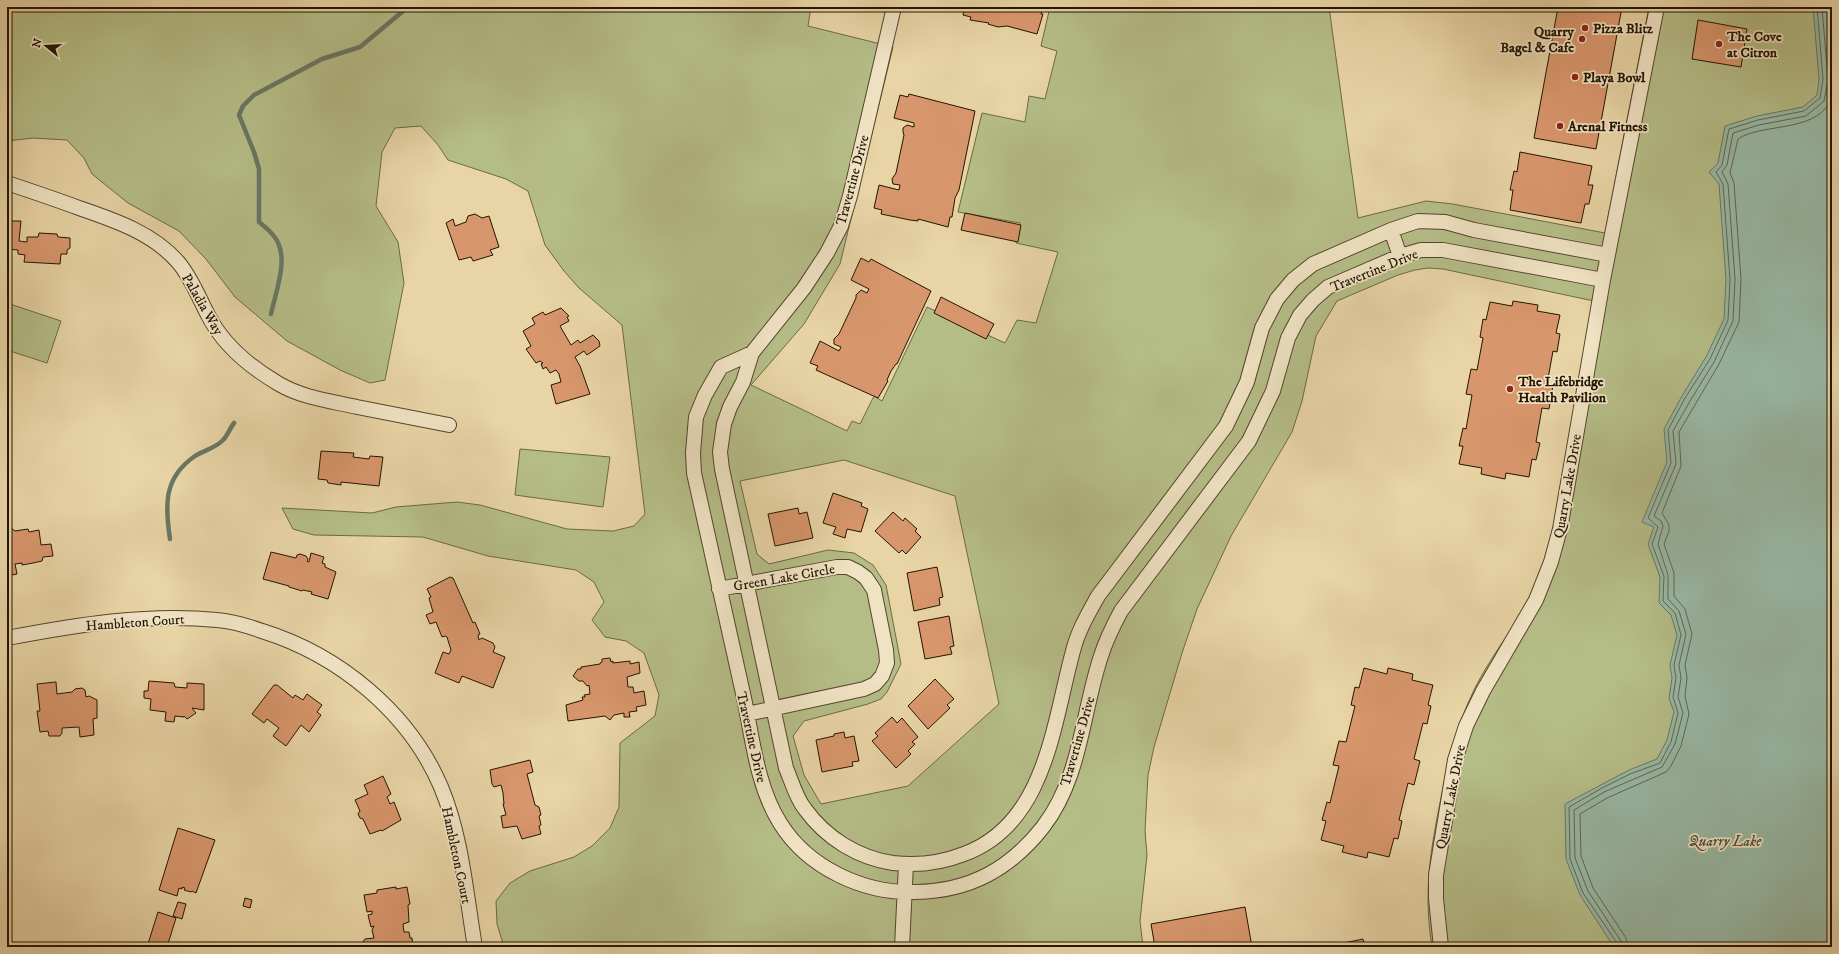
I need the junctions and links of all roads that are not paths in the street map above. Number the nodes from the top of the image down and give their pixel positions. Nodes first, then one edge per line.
1 (894, 7) edge
2 (1657, 7) edge
3 (7, 183) edge
4 (1391, 230) junction
5 (1608, 255) junction
6 (1400, 256) junction
7 (1603, 280) junction
8 (752, 354) junction
9 (449, 425) dead end
10 (746, 584) junction
11 (719, 589) junction
12 (7, 638) edge
13 (773, 708) junction
14 (747, 714) junction
15 (906, 864) junction
16 (904, 893) junction
17 (475, 947) edge
18 (902, 947) edge
19 (1441, 947) edge

1 - 8 street, Travertine Drive
2 - 5 street, Quarry Lake Drive
3 - 9 street, Paladia Way
4 - 5 street, Travertine Drive
4 - 6 street
4 - 15 street, Travertine Drive
5 - 7 street, Quarry Lake Drive
6 - 7 street, Travertine Drive
6 - 16 street, Travertine Drive
7 - 19 street, Quarry Lake Drive
8 - 10 street, Travertine Drive
8 - 11 street, Travertine Drive
10 - 11 street, Green Lake Circle
10 - 13 street, Travertine Drive
10 - 13 street, Green Lake Circle
11 - 14 street, Travertine Drive
12 - 17 street, Hambleton Court
13 - 14 street, Green Lake Circle
13 - 15 street, Travertine Drive
14 - 16 street, Travertine Drive
15 - 16 street
16 - 18 street

